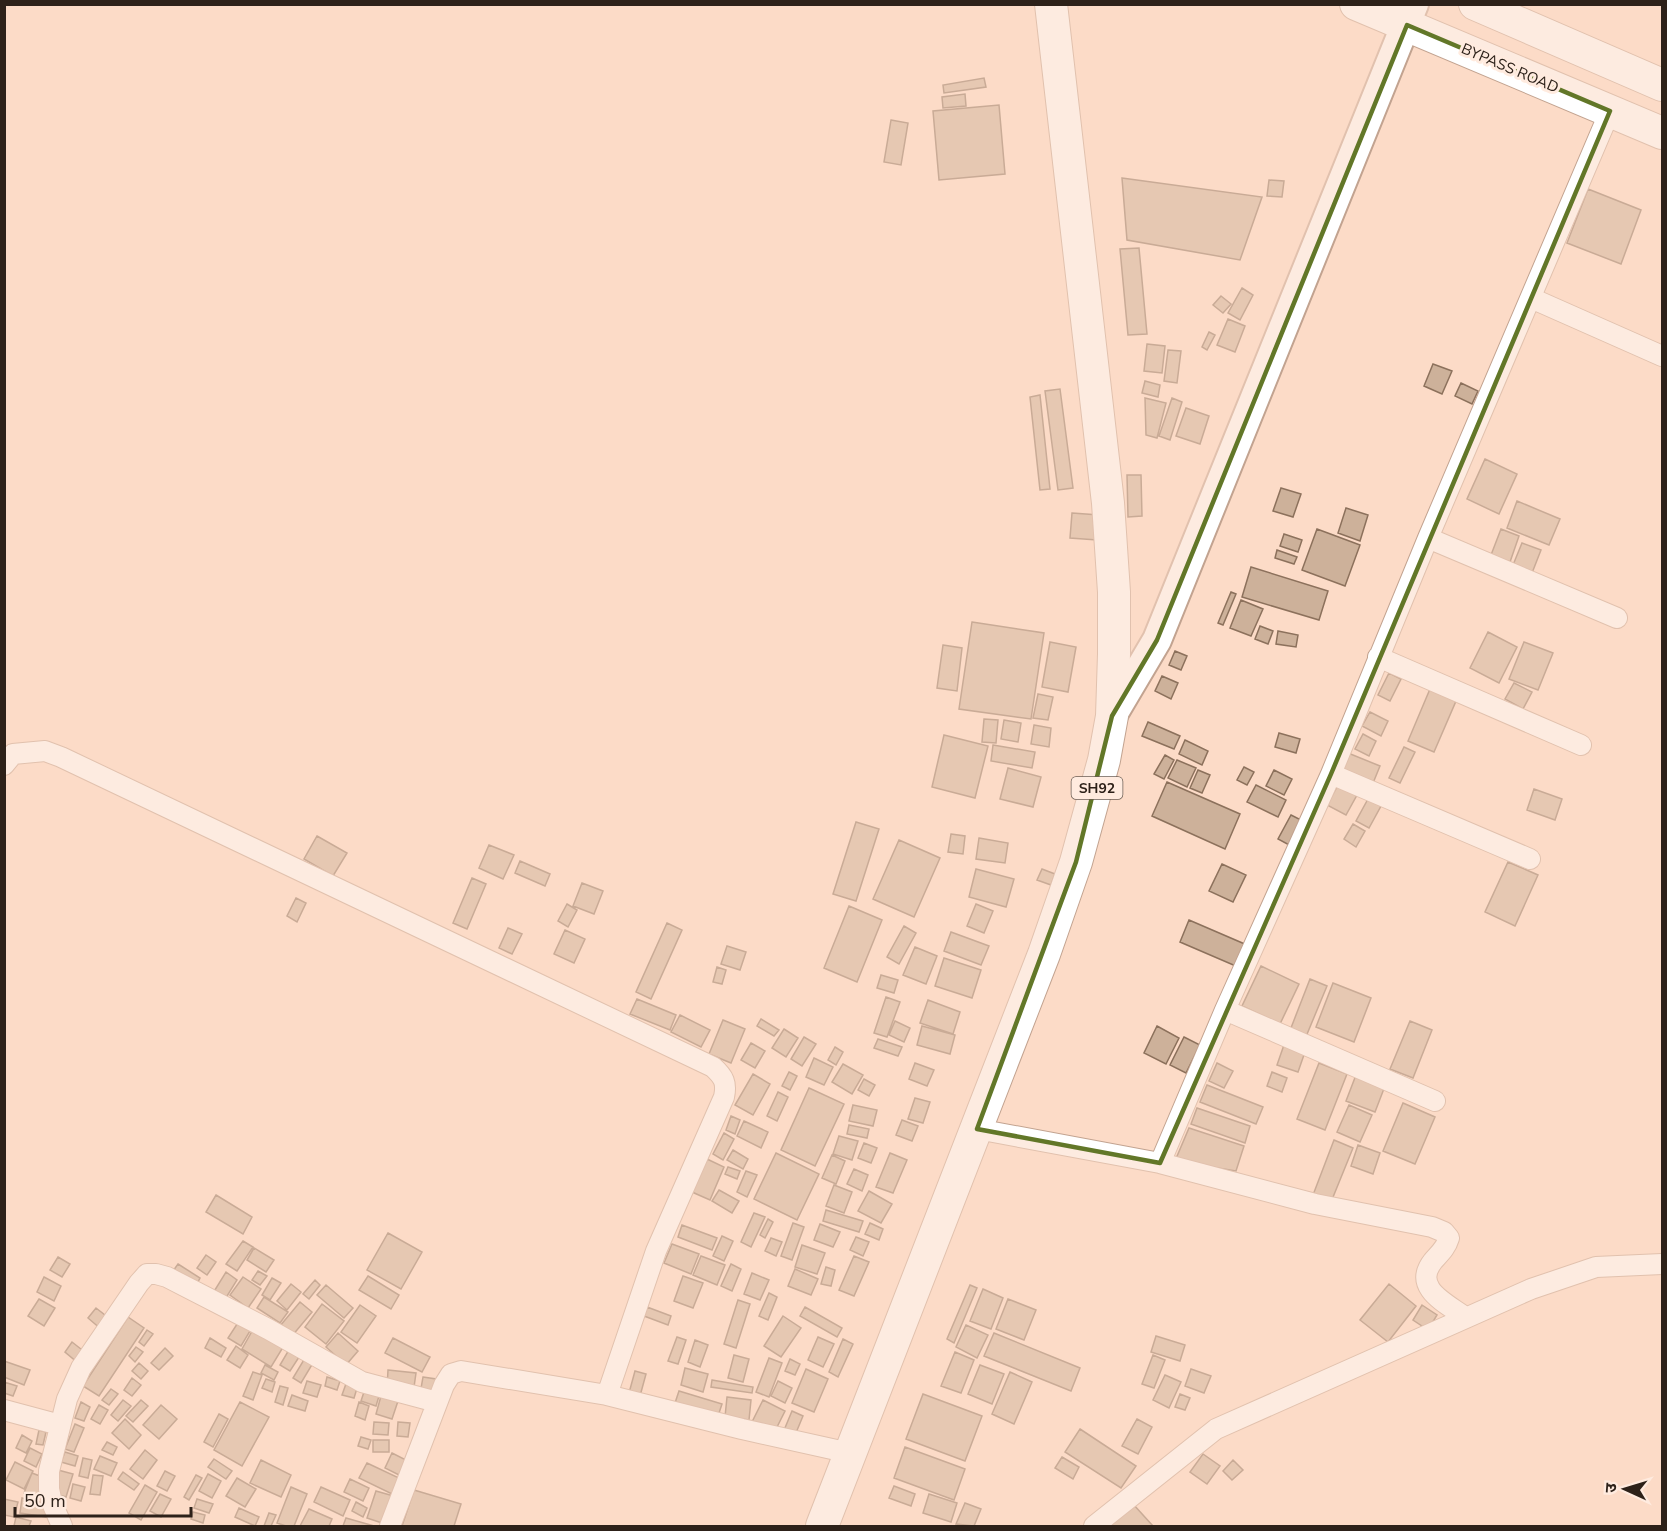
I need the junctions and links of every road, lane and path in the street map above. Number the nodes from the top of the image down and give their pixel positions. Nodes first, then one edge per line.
1 (1051, 4) edge
2 (1356, 4) edge
3 (1475, 4) edge
4 (1410, 15) edge
5 (1662, 85) edge
6 (1610, 111) junction
7 (1662, 133) edge
8 (1531, 298) junction
9 (1662, 356) edge
10 (1428, 538) junction
11 (1617, 618) dead end
12 (1378, 657) junction
13 (1112, 716) junction
14 (1581, 745) dead end
15 (4, 765) edge
16 (1331, 774) junction
17 (1530, 859) dead end
18 (1225, 1010) junction
19 (1435, 1101) dead end
20 (977, 1129) junction
21 (1160, 1163) junction
22 (1662, 1264) edge
23 (1465, 1317) junction
24 (607, 1395) junction
25 (437, 1402) junction
26 (4, 1410) edge
27 (60, 1425) junction
28 (850, 1454) junction
29 (62, 1527) edge
30 (390, 1527) edge
31 (822, 1527) edge
32 (1094, 1527) edge

1 - 13 main road, SH92
2 - 4 main road, BYPASS ROAD
3 - 5 main road
4 - 6 main road, BYPASS ROAD
4 - 13 street
6 - 7 main road, BYPASS ROAD
6 - 8 street
8 - 9 street
8 - 10 street
10 - 11 street
10 - 12 street
12 - 14 street
12 - 16 street
13 - 20 main road, SH92
15 - 24 street
16 - 17 street
16 - 18 street
18 - 19 street
18 - 21 street
20 - 21 street
20 - 28 main road, SH92
21 - 23 street
22 - 23 street
23 - 32 street
24 - 25 street
24 - 28 street
25 - 27 street
25 - 30 street
26 - 27 street
27 - 29 street
28 - 31 main road, SH92

